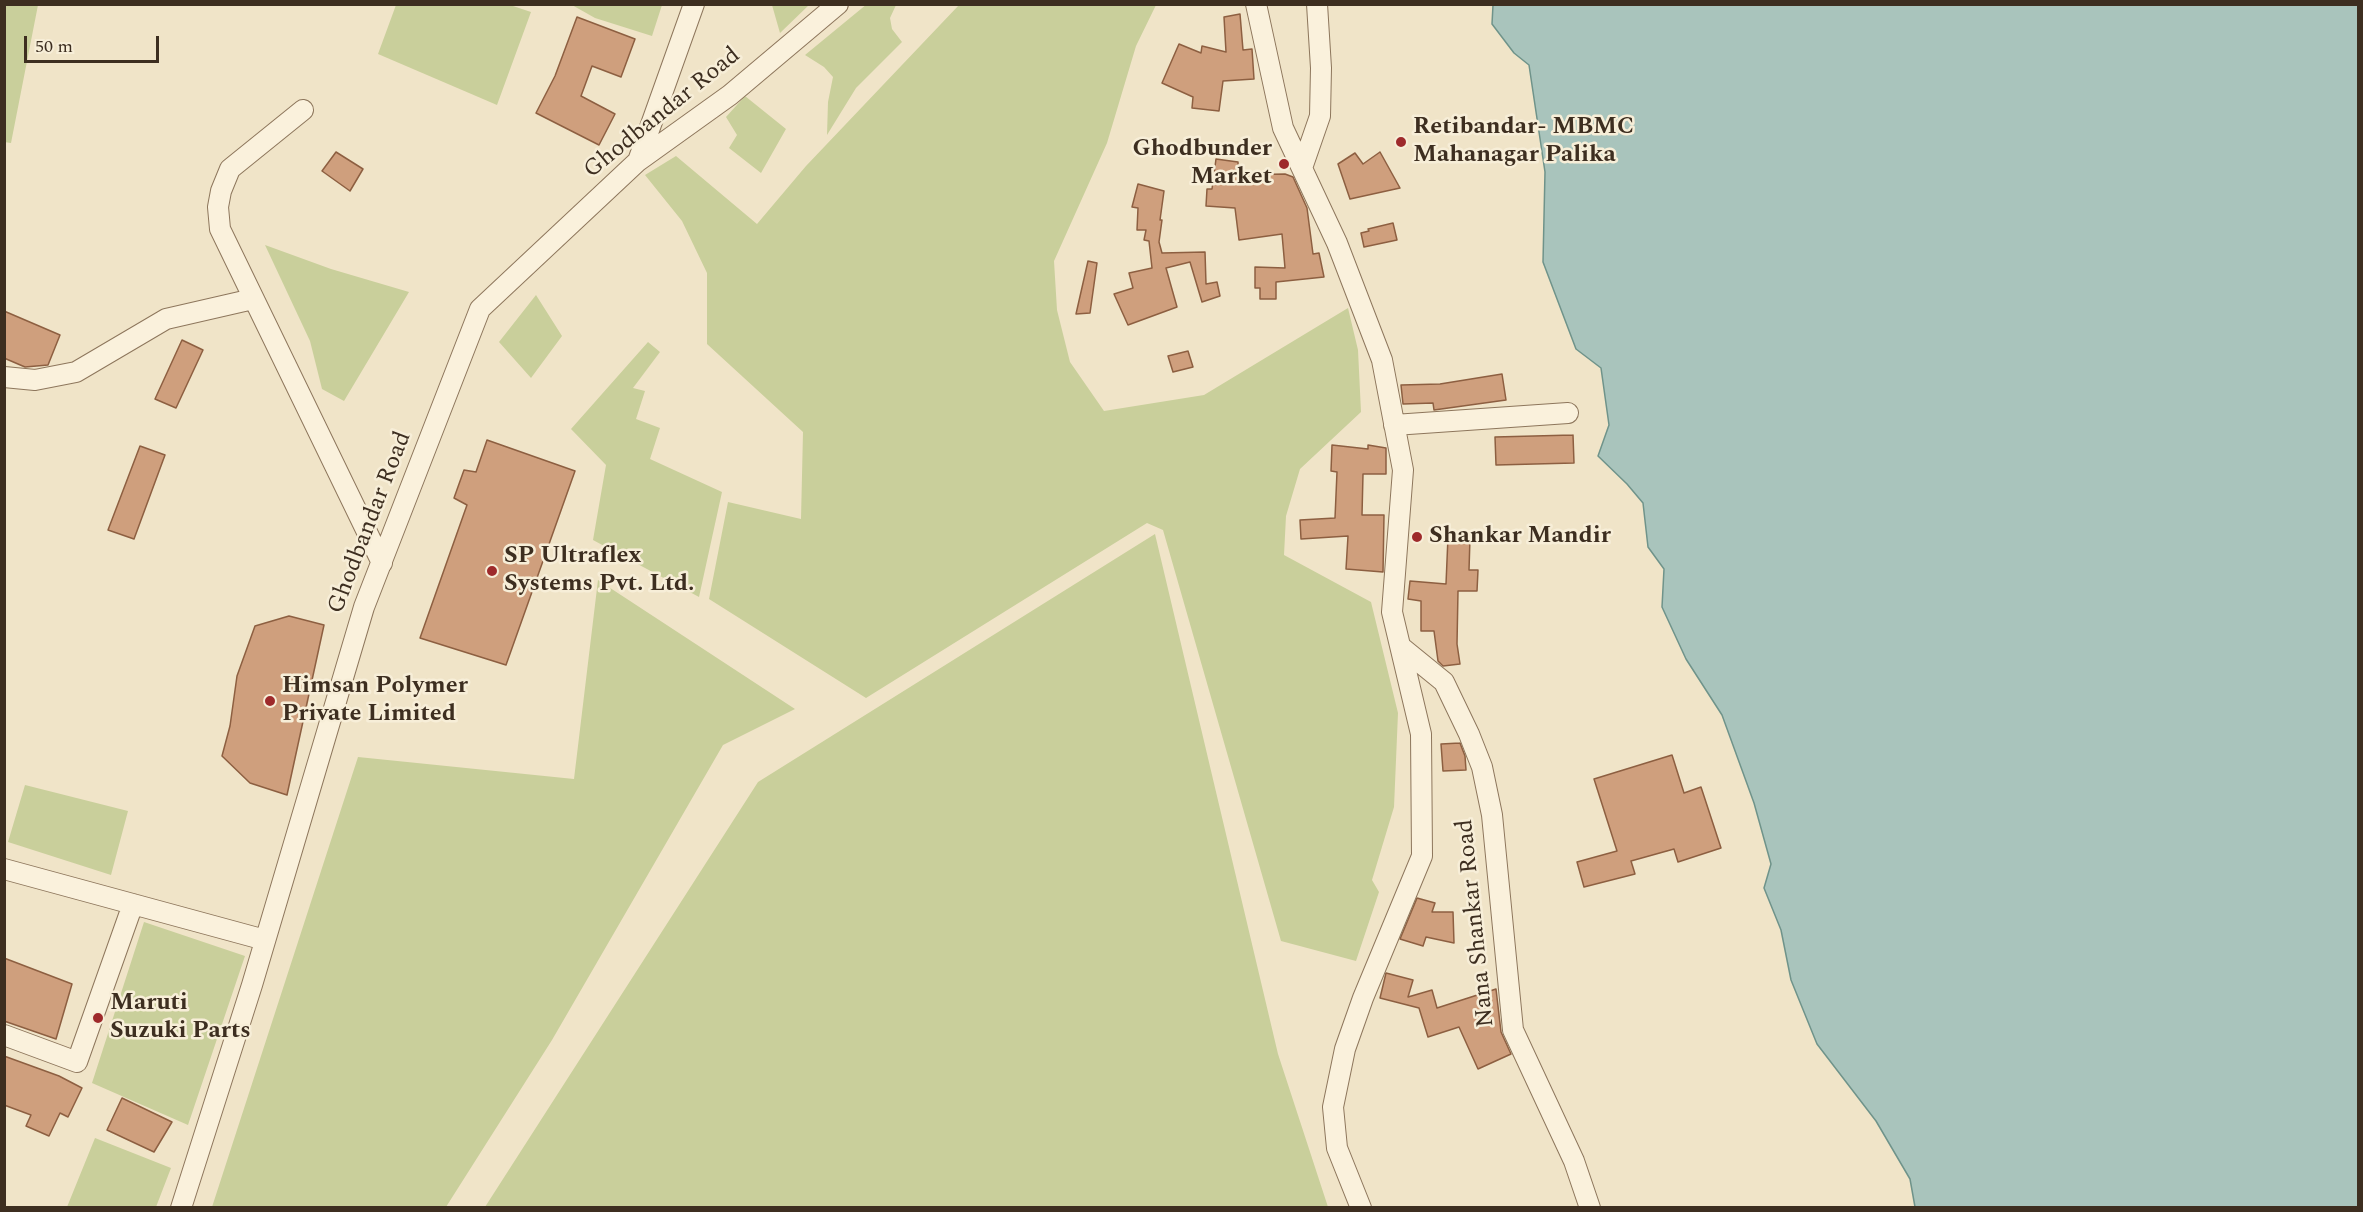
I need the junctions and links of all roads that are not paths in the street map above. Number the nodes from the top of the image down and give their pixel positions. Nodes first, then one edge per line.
1 (694, 4) edge
2 (838, 4) edge
3 (1256, 4) edge
4 (1317, 4) edge
5 (303, 110) dead end
6 (638, 161) junction
7 (1302, 168) junction
8 (254, 299) junction
9 (4, 377) edge
10 (1568, 413) dead end
11 (1394, 425) junction
12 (381, 563) junction
13 (1401, 646) junction
14 (4, 868) edge
15 (133, 904) junction
16 (266, 940) junction
17 (4, 1035) edge
18 (181, 1208) edge
19 (1361, 1208) edge
20 (1590, 1208) edge

1 - 6 street
2 - 6 street, Ghodbandar Road
3 - 7 street
4 - 7 street
5 - 8 street
6 - 12 street, Ghodbandar Road
7 - 11 street
8 - 9 street
8 - 12 street
10 - 11 street
11 - 13 street
12 - 16 street, Ghodbandar Road
13 - 19 street
13 - 20 street, Nana Shankar Road
14 - 15 street
15 - 16 street
15 - 17 street
16 - 18 street, Ghodbandar Road

